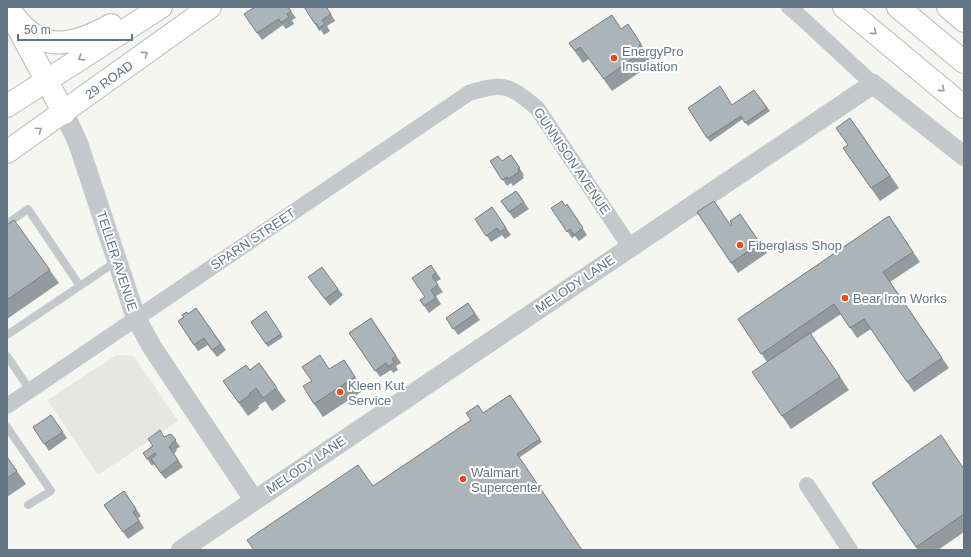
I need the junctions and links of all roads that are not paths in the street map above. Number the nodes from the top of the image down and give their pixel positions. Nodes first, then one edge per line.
1 (8, 7) edge
2 (143, 7) edge
3 (161, 7) edge
4 (210, 7) edge
5 (789, 7) edge
6 (844, 7) edge
7 (898, 7) edge
8 (948, 7) edge
9 (964, 20) edge
10 (964, 62) edge
11 (46, 80) junction
12 (873, 84) junction
13 (504, 86) joint
14 (7, 106) edge
15 (964, 107) edge
16 (64, 113) junction
17 (7, 152) edge
18 (964, 156) edge
19 (7, 224) edge
20 (630, 247) junction
21 (117, 261) junction
22 (80, 286) junction
23 (136, 318) junction
24 (7, 335) edge
25 (7, 356) edge
26 (30, 390) junction
27 (7, 406) edge
28 (7, 426) edge
29 (807, 484) dead end
30 (254, 500) junction
31 (28, 505) dead end
32 (181, 550) edge
33 (850, 550) edge

1 - 2 main road
1 - 11 main road, TELLER AVENUE
3 -> 11 main road
16 -> 4 main road, 29 ROAD
5 - 12 street
6 -> 15 main road
7 - 10 main road
8 - 9 main road
11 - 14 main road
11 - 16 main road, TELLER AVENUE
12 - 18 street
12 - 20 street, MELODY LANE
13 - 20 street, GUNNISON AVENUE
13 - 23 street, SPARN STREET
17 -> 16 main road, 29 ROAD
16 - 21 street, TELLER AVENUE
19 - 22 lane
20 - 30 street, MELODY LANE
21 - 22 lane
21 - 23 street, TELLER AVENUE
22 - 24 lane
23 - 26 street, SPARN STREET
23 - 30 street, TELLER AVENUE
25 - 26 lane
26 - 27 street, SPARN STREET
28 - 31 lane
29 - 33 street
30 - 32 street, MELODY LANE

